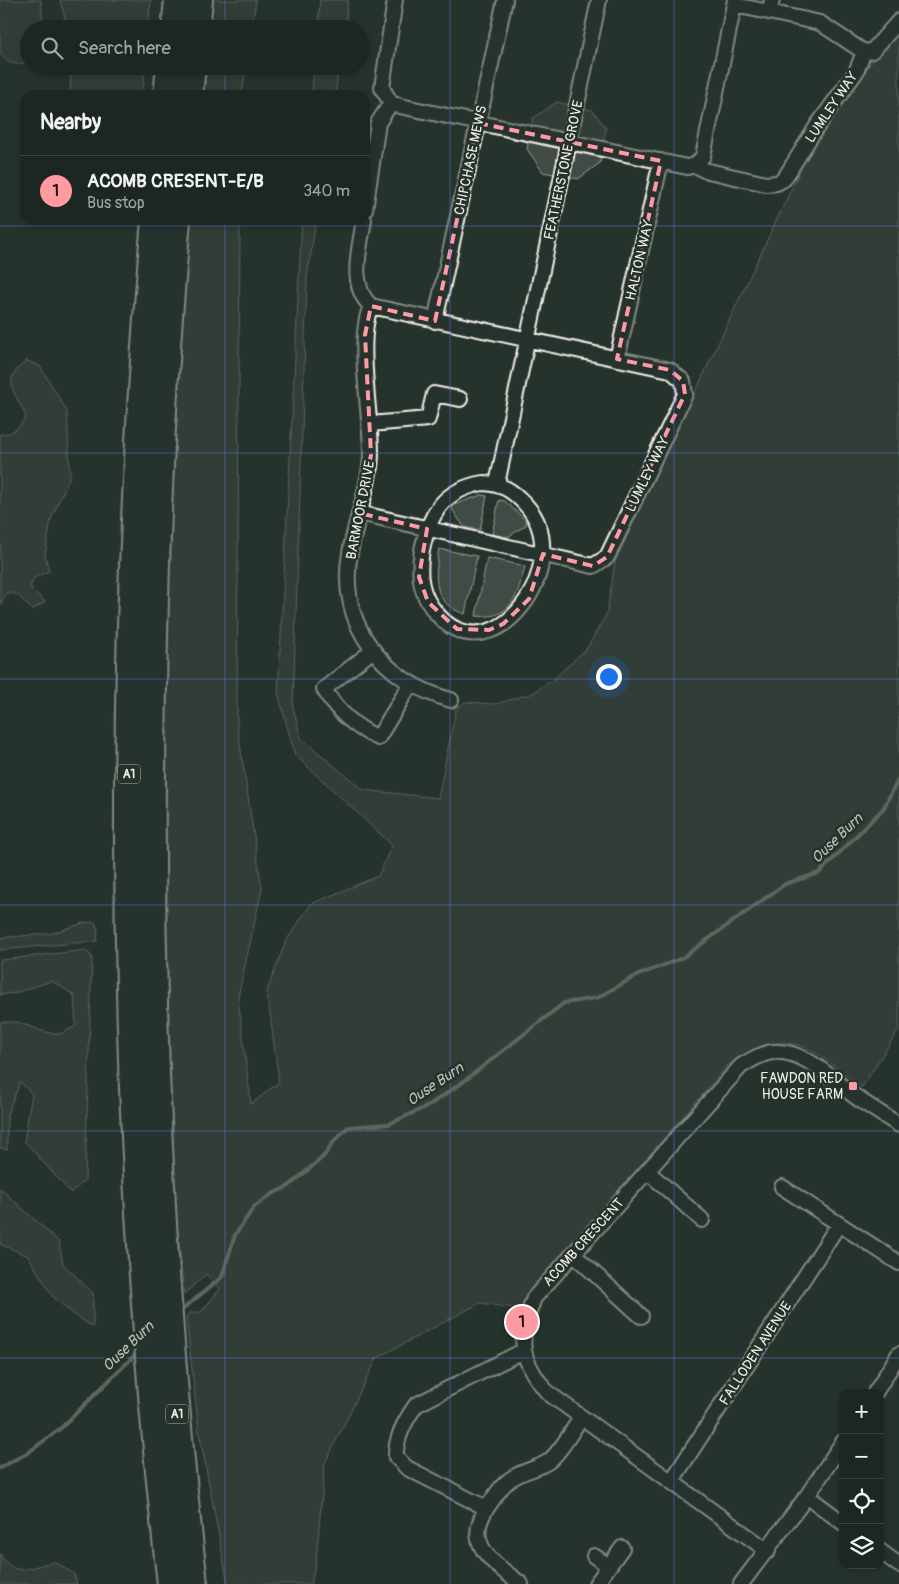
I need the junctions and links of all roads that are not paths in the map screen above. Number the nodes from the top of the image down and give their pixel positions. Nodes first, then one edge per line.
1 (178, 0) edge
2 (199, 0) edge
3 (395, 0) edge
4 (505, 0) edge
5 (599, 0) edge
6 (734, 2) edge
7 (770, 6) edge
8 (176, 20) edge
9 (197, 20) edge
10 (899, 21) edge
11 (864, 52) junction
12 (169, 75) edge
13 (191, 75) edge
14 (168, 90) edge
15 (190, 90) edge
16 (391, 102) junction
17 (478, 123) junction
18 (569, 142) junction
19 (661, 161) junction
20 (696, 165) junction
21 (370, 177) edge
22 (155, 225) edge
23 (177, 225) edge
24 (363, 225) edge
25 (371, 306) junction
26 (435, 321) junction
27 (527, 340) junction
28 (616, 359) junction
29 (460, 399) dead end
30 (370, 424) junction
31 (497, 484) junction
32 (360, 513) junction
33 (427, 529) junction
34 (543, 554) junction
35 (372, 651) junction
36 (410, 685) junction
37 (451, 700) dead end
38 (899, 1125) edge
39 (647, 1171) junction
40 (782, 1187) dead end
41 (702, 1220) dead end
42 (838, 1224) junction
43 (573, 1254) junction
44 (899, 1263) edge
45 (641, 1316) dead end
46 (158, 1328) junction
47 (523, 1351) junction
48 (899, 1354) edge
49 (877, 1389) edge
50 (581, 1418) junction
51 (839, 1448) edge
52 (671, 1482) junction
53 (807, 1496) junction
54 (172, 1498) junction
55 (486, 1508) junction
56 (839, 1520) edge
57 (622, 1548) dead end
58 (768, 1551) junction
59 (884, 1554) edge
60 (594, 1556) dead end
61 (898, 1563) edge
62 (609, 1566) junction
63 (160, 1584) edge
64 (171, 1584) edge
65 (194, 1584) edge
66 (204, 1584) edge
67 (521, 1584) edge
68 (596, 1584) edge
69 (741, 1584) edge

1 - 8 highway
2 - 9 highway
3 - 16 street
4 - 17 street, CHIPCHASE MEWS
5 - 18 street, FEATHERSTONE GROVE
6 - 7 street
6 - 20 street
7 - 11 street
10 - 11 street, LUMLEY WAY
11 - 20 street, LUMLEY WAY
12 - 14 highway
13 - 15 highway
16 - 17 street
16 - 21 street
17 - 18 street
17 - 26 street, CHIPCHASE MEWS
18 - 19 street
18 - 27 street, FEATHERSTONE GROVE
19 - 20 street
19 - 28 street, HALTON WAY
22 - 46 highway, A1
23 - 46 highway, A1
24 - 25 street
25 - 26 street
25 - 30 street, BARMOOR DRIVE
26 - 27 street
27 - 28 street
27 - 31 street, FEATHERSTONE GROVE
28 - 34 street, LUMLEY WAY
29 - 30 street
30 - 32 street, BARMOOR DRIVE
31 - 33 street
31 - 34 street
32 - 33 street
32 - 35 street, BARMOOR DRIVE
33 - 34 street
33 - 34 street
35 - 36 street, BARMOOR DRIVE
35 - 36 street
36 - 37 street, BARMOOR DRIVE
38 - 39 street, ACOMB CRESCENT
39 - 41 street
39 - 43 street, ACOMB CRESCENT
40 - 42 street
42 - 44 street
42 - 52 street, FALLODEN AVENUE
43 - 45 street
43 - 47 street, ACOMB CRESCENT
46 - 54 highway, A1
47 - 50 street, ACOMB CRESCENT
47 - 55 street
48 - 49 street
50 - 52 street, ACOMB CRESCENT
50 - 55 street
51 - 53 street
52 - 58 street, ACOMB CRESCENT
53 - 56 street
53 - 58 street
54 - 63 highway, A1
54 - 64 highway, A1
54 - 65 highway, A1
54 - 66 highway, A1
55 - 67 street
57 - 62 street
58 - 69 street
59 - 61 street
60 - 62 street
62 - 68 street

